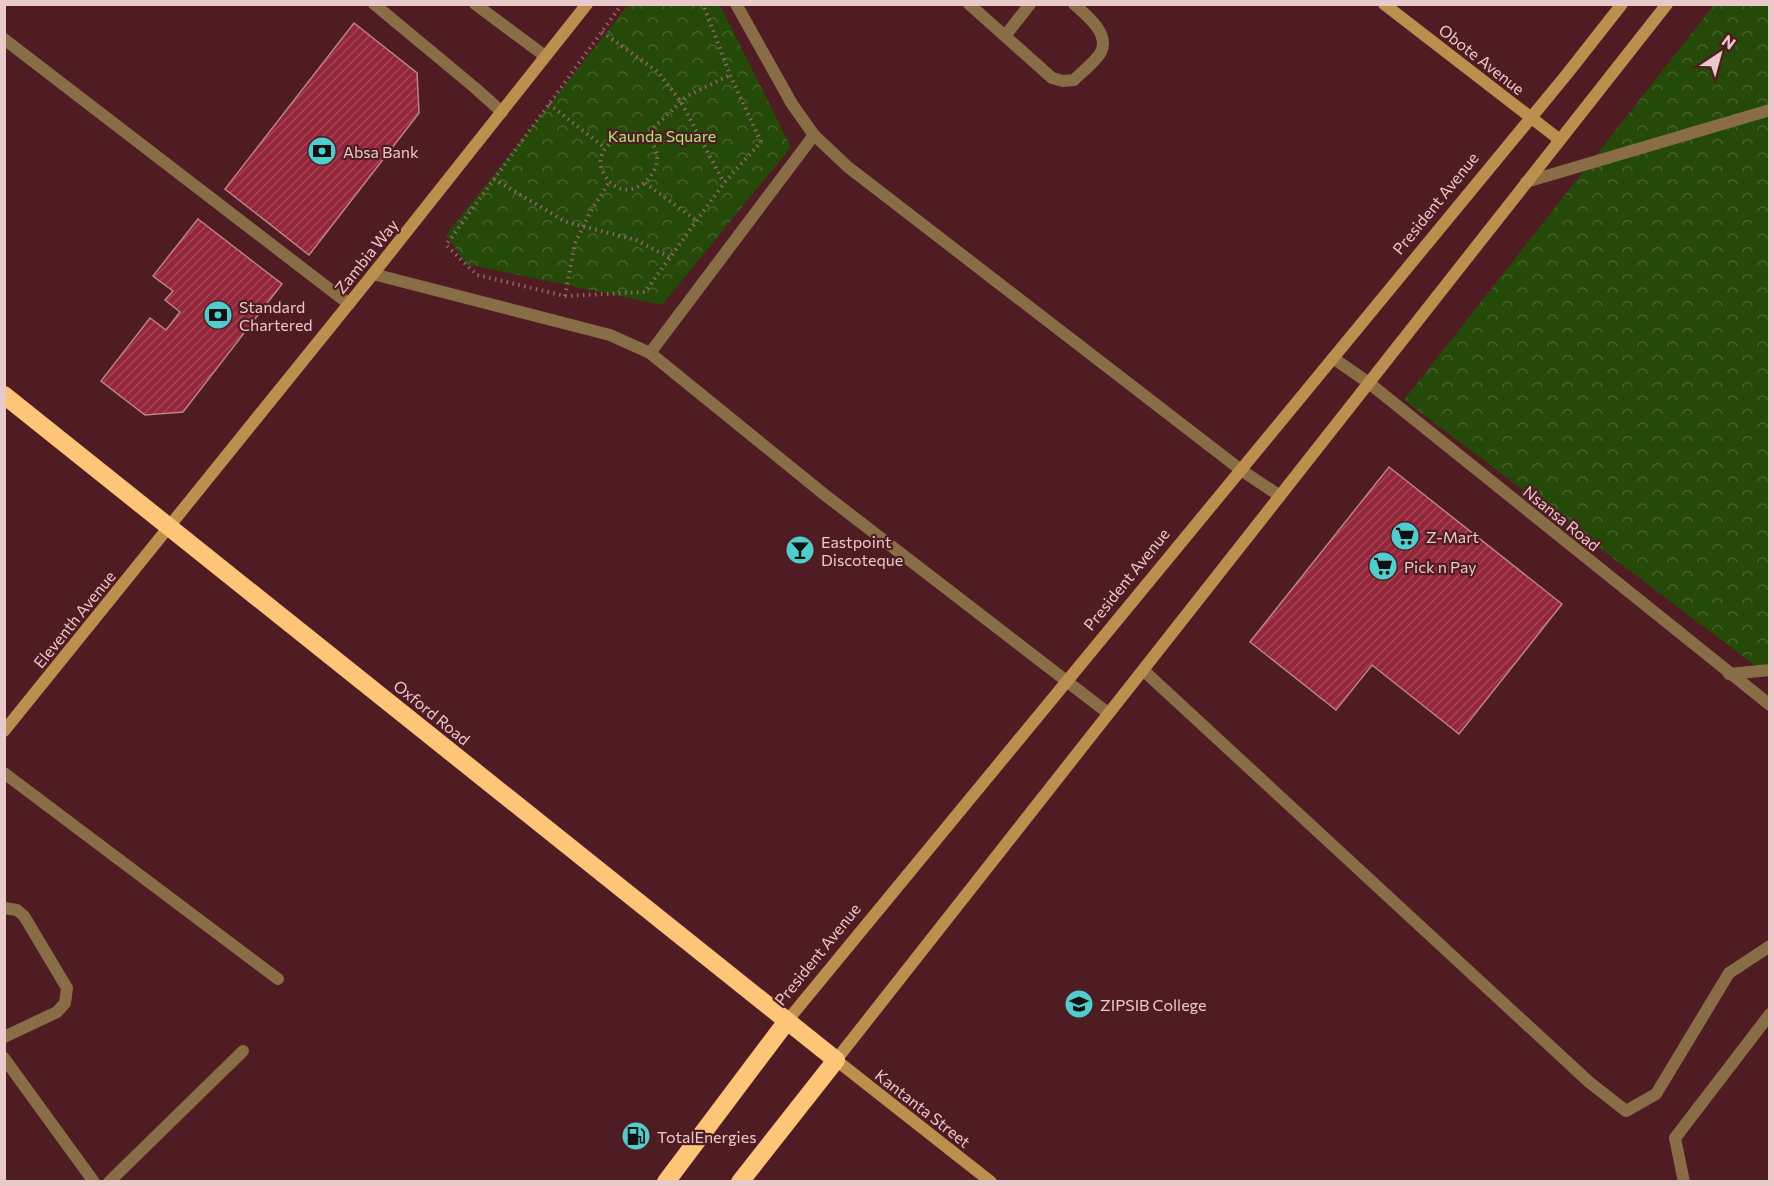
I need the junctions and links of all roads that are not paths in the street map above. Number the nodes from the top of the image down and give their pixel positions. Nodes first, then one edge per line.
1 (374, 4) edge
2 (475, 4) edge
3 (587, 4) edge
4 (736, 4) edge
5 (969, 4) edge
6 (1030, 4) edge
7 (1074, 4) edge
8 (1384, 4) edge
9 (1622, 4) edge
10 (1667, 4) edge
11 (1005, 36) junction
12 (4, 39) edge
13 (545, 57) junction
14 (1770, 110) edge
15 (502, 112) junction
16 (1531, 117) junction
17 (814, 135) junction
18 (1560, 140) junction
19 (1526, 182) junction
20 (372, 274) junction
21 (349, 304) junction
22 (650, 353) junction
23 (1333, 358) junction
24 (1369, 383) junction
25 (4, 395) edge
26 (1241, 470) junction
27 (1280, 496) junction
28 (169, 527) junction
29 (1143, 670) junction
30 (1770, 670) edge
31 (1729, 674) junction
32 (1067, 681) junction
33 (1770, 705) edge
34 (1108, 713) junction
35 (4, 731) edge
36 (4, 773) edge
37 (4, 908) edge
38 (1770, 946) edge
39 (278, 979) dead end
40 (1770, 1014) edge
41 (788, 1021) junction
42 (4, 1037) edge
43 (243, 1052) dead end
44 (4, 1058) edge
45 (836, 1060) junction
46 (94, 1182) edge
47 (109, 1182) edge
48 (666, 1182) edge
49 (740, 1182) edge
50 (991, 1182) edge
51 (1684, 1182) edge

1 - 15 street
2 - 13 street
3 - 13 main road, Zambia Way
4 - 17 street
5 - 11 street
6 - 11 street
7 - 11 street
8 - 16 main road, Obote Avenue
9 - 16 main road, President Avenue
10 - 18 main road
12 - 21 street
13 - 15 main road, Zambia Way
14 - 19 street
15 - 20 main road, Zambia Way
16 - 18 main road, Obote Avenue
16 - 23 main road, President Avenue
17 - 22 street
17 - 26 street
18 - 19 main road
19 - 24 main road
20 - 21 main road, Zambia Way
20 - 22 street
21 - 28 main road, Zambia Way
22 - 32 street
23 - 24 street, Nsansa Road
23 - 26 main road, President Avenue
24 - 27 main road
24 - 31 street, Nsansa Road
25 - 28 highway, Oxford Road
26 - 27 street
26 - 32 main road, President Avenue
27 - 29 main road
28 - 35 main road, Eleventh Avenue
28 - 41 highway, Oxford Road
29 - 34 main road
29 - 38 street
30 - 31 street
31 - 33 street, Nsansa Road
32 - 34 street
32 - 41 main road, President Avenue
34 - 45 main road
36 - 39 street
37 - 42 street
40 - 51 street
41 - 45 highway, Oxford Road
41 - 48 highway, President Avenue
43 - 47 street
44 - 46 street
45 - 49 highway
45 - 50 main road, Kantanta Street

